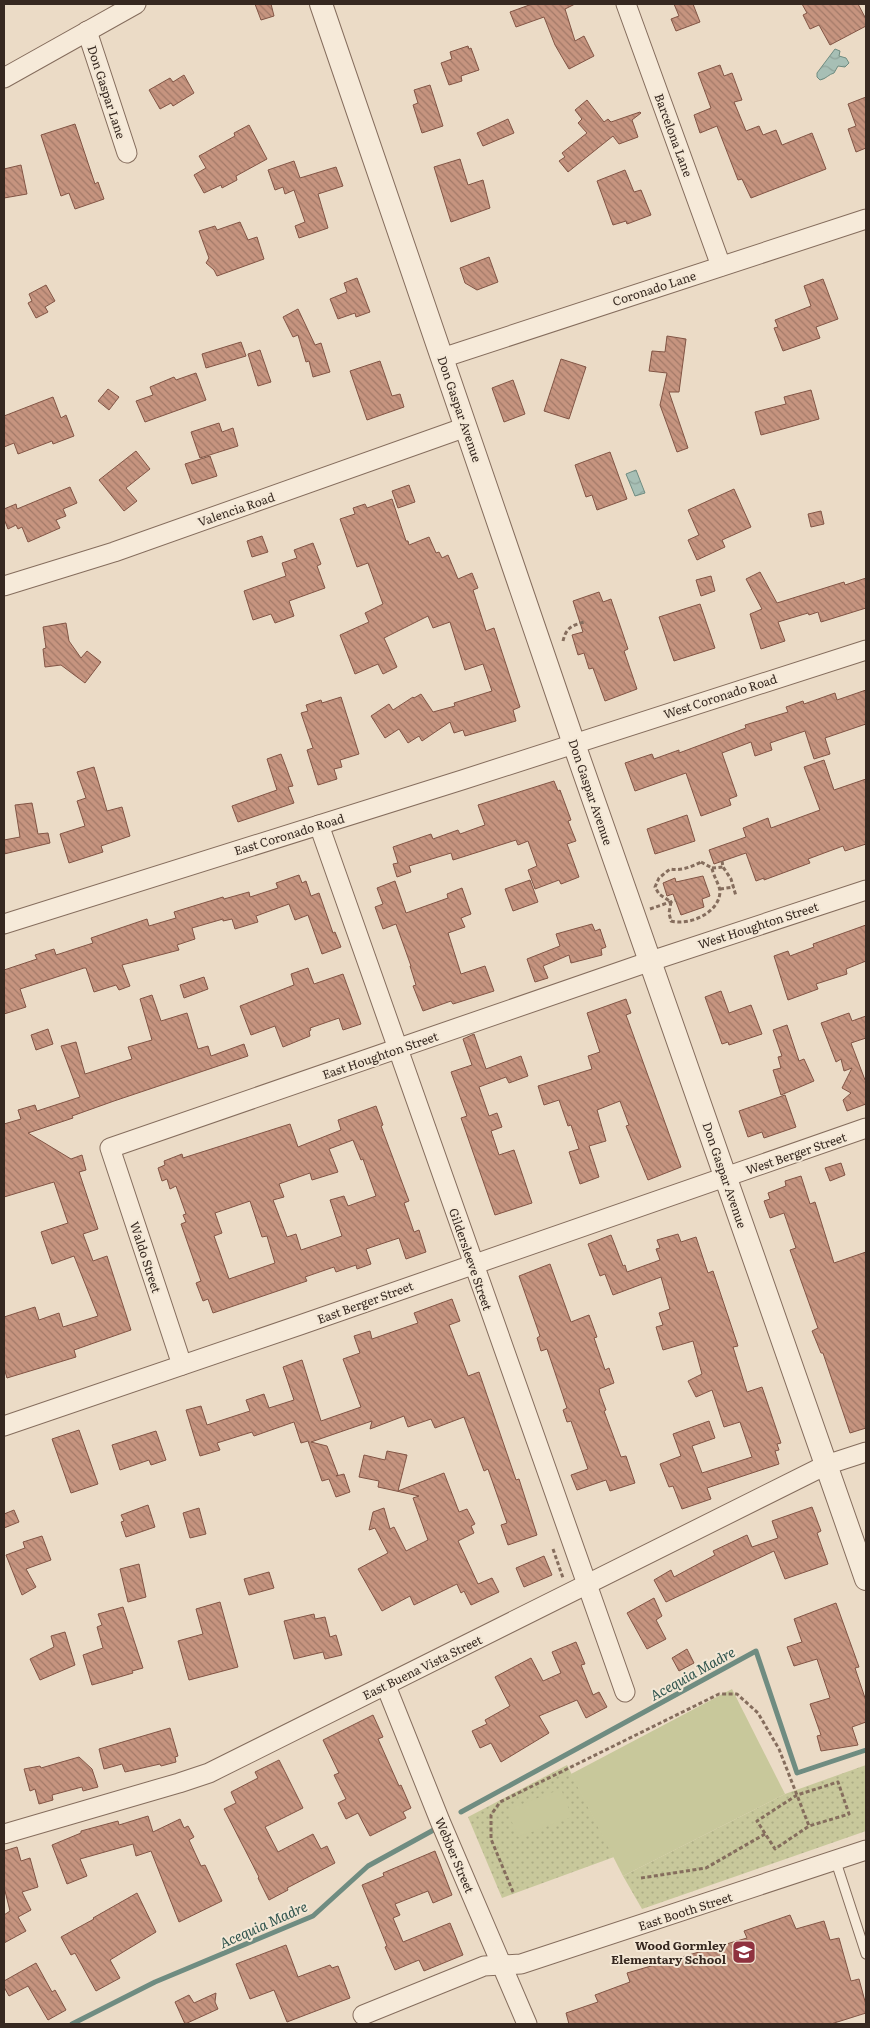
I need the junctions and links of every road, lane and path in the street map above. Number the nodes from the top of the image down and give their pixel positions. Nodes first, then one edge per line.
1 (136, 4) edge
2 (321, 4) edge
3 (626, 4) edge
4 (87, 31) junction
5 (4, 78) edge
6 (127, 154) dead end
7 (866, 219) edge
8 (721, 266) junction
9 (442, 358) junction
10 (466, 427) junction
11 (4, 586) edge
12 (585, 622) dead end
13 (563, 641) dead end
14 (866, 650) edge
15 (574, 744) junction
16 (319, 824) junction
17 (722, 861) dead end
18 (723, 866) junction
19 (712, 868) junction
20 (734, 887) junction
21 (720, 889) junction
22 (866, 890) edge
23 (736, 896) dead end
24 (676, 900) dead end
25 (671, 902) junction
26 (652, 908) dead end
27 (4, 924) edge
28 (651, 960) junction
29 (398, 1049) junction
30 (866, 1128) edge
31 (110, 1148) joint
32 (726, 1177) junction
33 (472, 1264) junction
34 (182, 1365) junction
35 (4, 1426) edge
36 (866, 1452) edge
37 (826, 1465) junction
38 (553, 1550) dead end
39 (866, 1579) edge
40 (564, 1581) dead end
41 (586, 1585) junction
42 (386, 1686) junction
43 (625, 1692) dead end
44 (797, 1795) junction
45 (810, 1826) junction
46 (4, 1834) edge
47 (765, 1834) junction
48 (866, 1850) edge
49 (836, 1862) junction
50 (641, 1878) dead end
51 (513, 1892) dead end
52 (866, 1954) edge
53 (504, 1966) junction
54 (363, 2015) dead end
55 (527, 2024) edge

1 - 4 street
2 - 9 street, Don Gaspar Avenue
3 - 8 street, Barcelona Lane
4 - 5 street
4 - 6 street, Don Gaspar Lane
7 - 8 street, Coronado Lane
8 - 9 street, Coronado Lane
9 - 10 street, Don Gaspar Avenue
10 - 11 street, Valencia Road
10 - 15 street, Don Gaspar Avenue
12 - 13 path
14 - 15 street, West Coronado Road
15 - 16 street, East Coronado Road
15 - 28 street, Don Gaspar Avenue
16 - 27 street, East Coronado Road
16 - 29 street, Gildersleeve Street
17 - 18 path
18 - 19 path
18 - 20 path
19 - 21 path
19 - 25 path
20 - 21 path
20 - 23 path
21 - 25 path
22 - 28 street, West Houghton Street
24 - 25 path
25 - 26 path
28 - 29 street, East Houghton Street
28 - 32 street, Don Gaspar Avenue
29 - 31 street, East Houghton Street
29 - 33 street, Gildersleeve Street
30 - 32 street, West Berger Street
31 - 34 street, Waldo Street
32 - 33 street, East Berger Street
32 - 37 street, Don Gaspar Avenue
33 - 34 street, East Berger Street
33 - 41 street, Gildersleeve Street
34 - 35 street, East Berger Street
36 - 37 street, East Buena Vista Street
37 - 39 street, Don Gaspar Avenue
37 - 41 street, East Buena Vista Street
38 - 40 path
41 - 42 street, East Buena Vista Street
41 - 43 street, Gildersleeve Street
42 - 46 street, East Buena Vista Street
42 - 53 street, Webber Street
44 - 45 path
44 - 45 path
44 - 47 path
44 - 51 path
45 - 47 path
47 - 50 path
48 - 49 street, East Booth Street
49 - 52 lane
49 - 53 street, East Booth Street
53 - 54 street, East Booth Street
53 - 55 street, Webber Street

